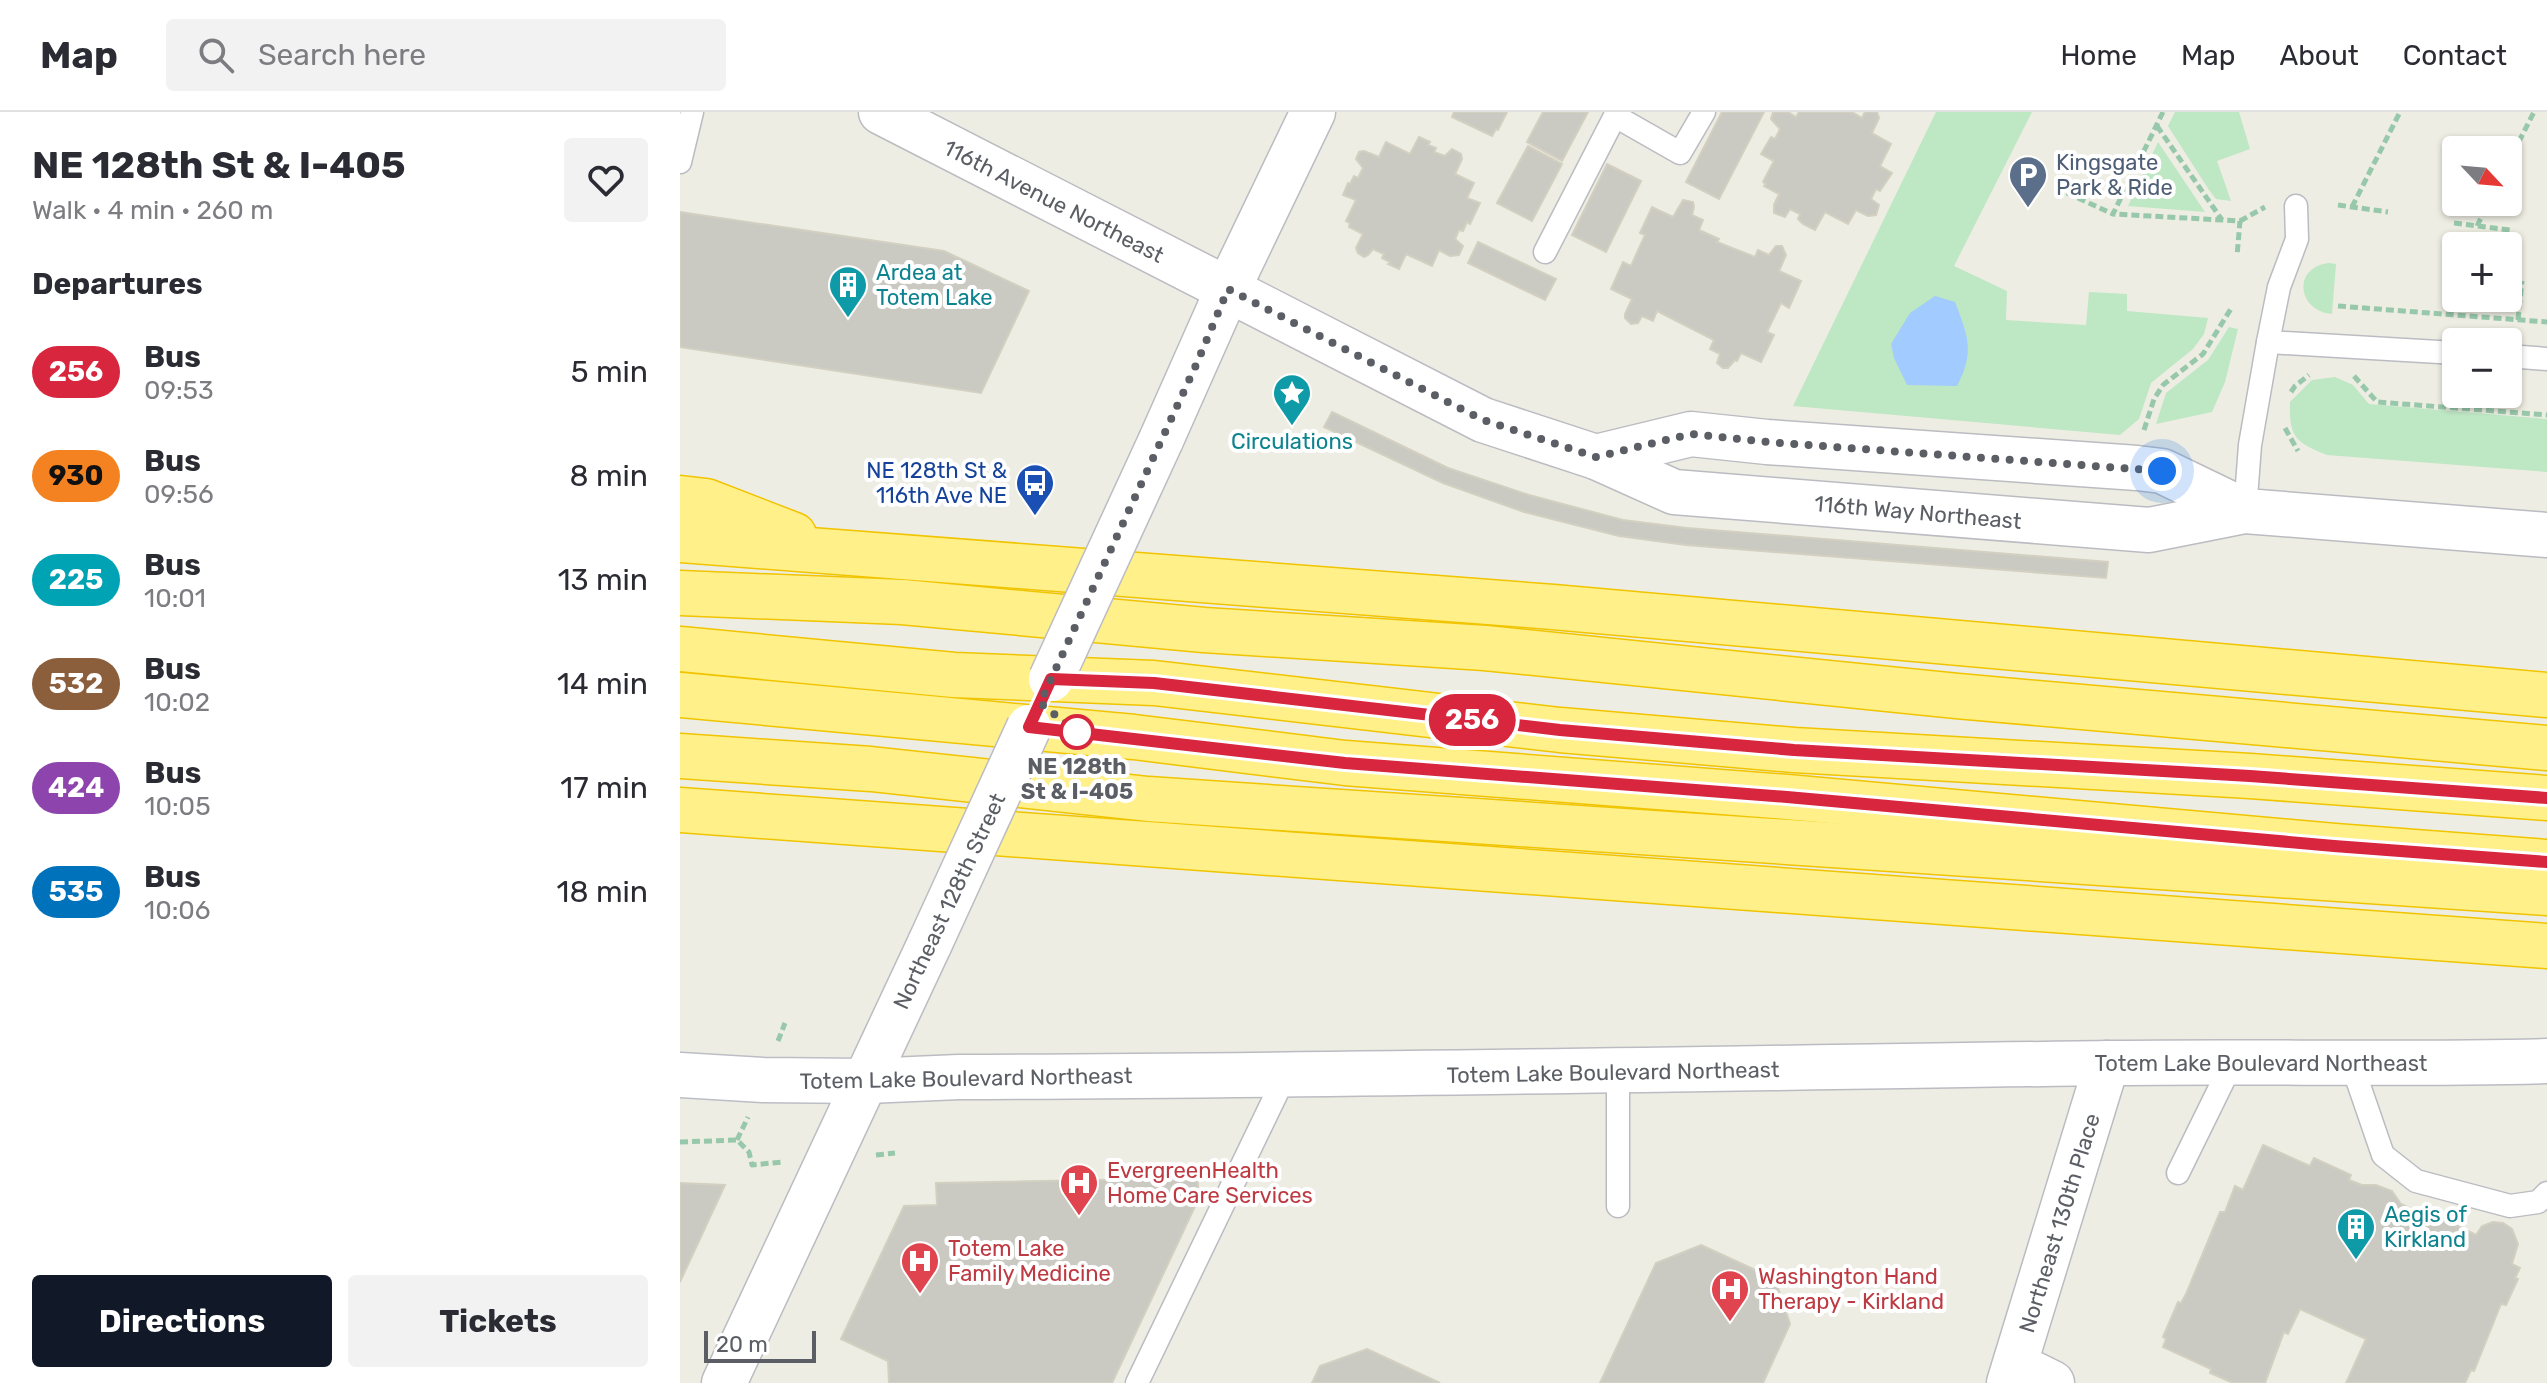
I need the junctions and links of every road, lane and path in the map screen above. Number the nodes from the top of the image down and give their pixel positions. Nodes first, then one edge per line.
1 (692, 112) edge
2 (881, 112) edge
3 (1313, 112) edge
4 (1704, 112) edge
5 (2163, 112) edge
6 (2400, 112) edge
7 (2534, 112) edge
8 (1616, 114) edge
9 (2156, 126) junction
10 (2522, 136) edge
11 (680, 162) edge
12 (2056, 188) dead end
13 (2338, 205) dead end
14 (2296, 206) dead end
15 (2265, 207) dead end
16 (2352, 207) junction
17 (2388, 212) dead end
18 (2113, 214) junction
19 (2482, 216) edge
20 (2222, 221) junction
21 (2240, 221) junction
22 (2454, 223) dead end
23 (2477, 226) junction
24 (2510, 230) dead end
25 (1545, 252) dead end
26 (2237, 256) dead end
27 (1228, 289) junction
28 (2338, 306) dead end
29 (2232, 307) dead end
30 (2519, 312) edge
31 (2518, 320) junction
32 (2547, 322) edge
33 (2268, 342) junction
34 (2442, 352) edge
35 (2522, 357) edge
36 (2547, 359) edge
37 (2319, 372) dead end
38 (2341, 373) dead end
39 (2285, 402) dead end
40 (2547, 415) edge
41 (2282, 417) dead end
42 (2141, 442) dead end
43 (2298, 451) dead end
44 (1596, 457) junction
45 (680, 498) edge
46 (2245, 511) junction
47 (2547, 535) edge
48 (680, 540) edge
49 (841, 553) junction
50 (680, 593) edge
51 (680, 649) edge
52 (1051, 679) junction
53 (680, 695) edge
54 (2547, 695) edge
55 (1029, 727) junction
56 (2547, 748) edge
57 (680, 756) edge
58 (2547, 798) edge
59 (680, 810) edge
60 (2547, 862) edge
61 (2547, 893) edge
62 (2547, 946) edge
63 (2233, 1061) junction
64 (2547, 1061) edge
65 (2351, 1062) junction
66 (2107, 1063) junction
67 (1618, 1072) junction
68 (680, 1075) edge
69 (1285, 1076) junction
70 (867, 1081) junction
71 (742, 1133) dead end
72 (737, 1140) junction
73 (680, 1142) edge
74 (760, 1163) dead end
75 (2178, 1173) dead end
76 (2547, 1193) edge
77 (1618, 1206) dead end
78 (2026, 1377) edge
79 (724, 1383) edge
80 (1137, 1383) edge

1 - 11 lane
2 - 27 street, 116th Avenue Northeast
3 - 27 street, Northeast 128th Street
4 - 8 lane
5 - 9 path
6 - 16 path
7 - 10 path
8 - 25 lane
9 - 18 path
9 - 20 path
12 - 18 path
13 - 16 path
14 - 33 lane
15 - 21 path
16 - 17 path
18 - 20 path
19 - 23 path
20 - 21 path
21 - 26 path
22 - 23 path
23 - 24 path
27 - 44 street, 116th Way Northeast
27 - 52 street, Northeast 128th Street, bridge
28 - 31 path
29 - 42 path
30 - 31 path
31 - 32 path
33 - 34 lane
33 - 46 lane
35 - 36 lane
37 - 39 path
38 - 40 path
41 - 43 path
44 - 46 street, 116th Way Northeast
44 - 46 street, 116th Way Northeast
45 - 49 highway
46 - 47 street, 116th Way Northeast
48 - 49 highway
49 - 54 highway
50 - 56 highway
51 - 52 highway
52 - 55 street, Northeast 128th Street
52 - 58 highway
53 - 55 highway
55 - 60 highway
55 - 70 street, Northeast 128th Street, bridge
57 - 61 highway
59 - 62 highway
63 - 65 street, Totem Lake Boulevard Northeast
63 - 66 street, Totem Lake Boulevard Northeast
63 - 75 lane
64 - 65 street, Totem Lake Boulevard Northeast
65 - 76 lane
66 - 67 street, Totem Lake Boulevard Northeast
66 - 78 street, Northeast 130th Place
67 - 69 street, Totem Lake Boulevard Northeast
67 - 77 lane
68 - 70 street, Totem Lake Boulevard Northeast
69 - 70 street, Totem Lake Boulevard Northeast
69 - 80 lane
70 - 79 street, Northeast 128th Street
71 - 72 path
72 - 73 path
72 - 74 path

